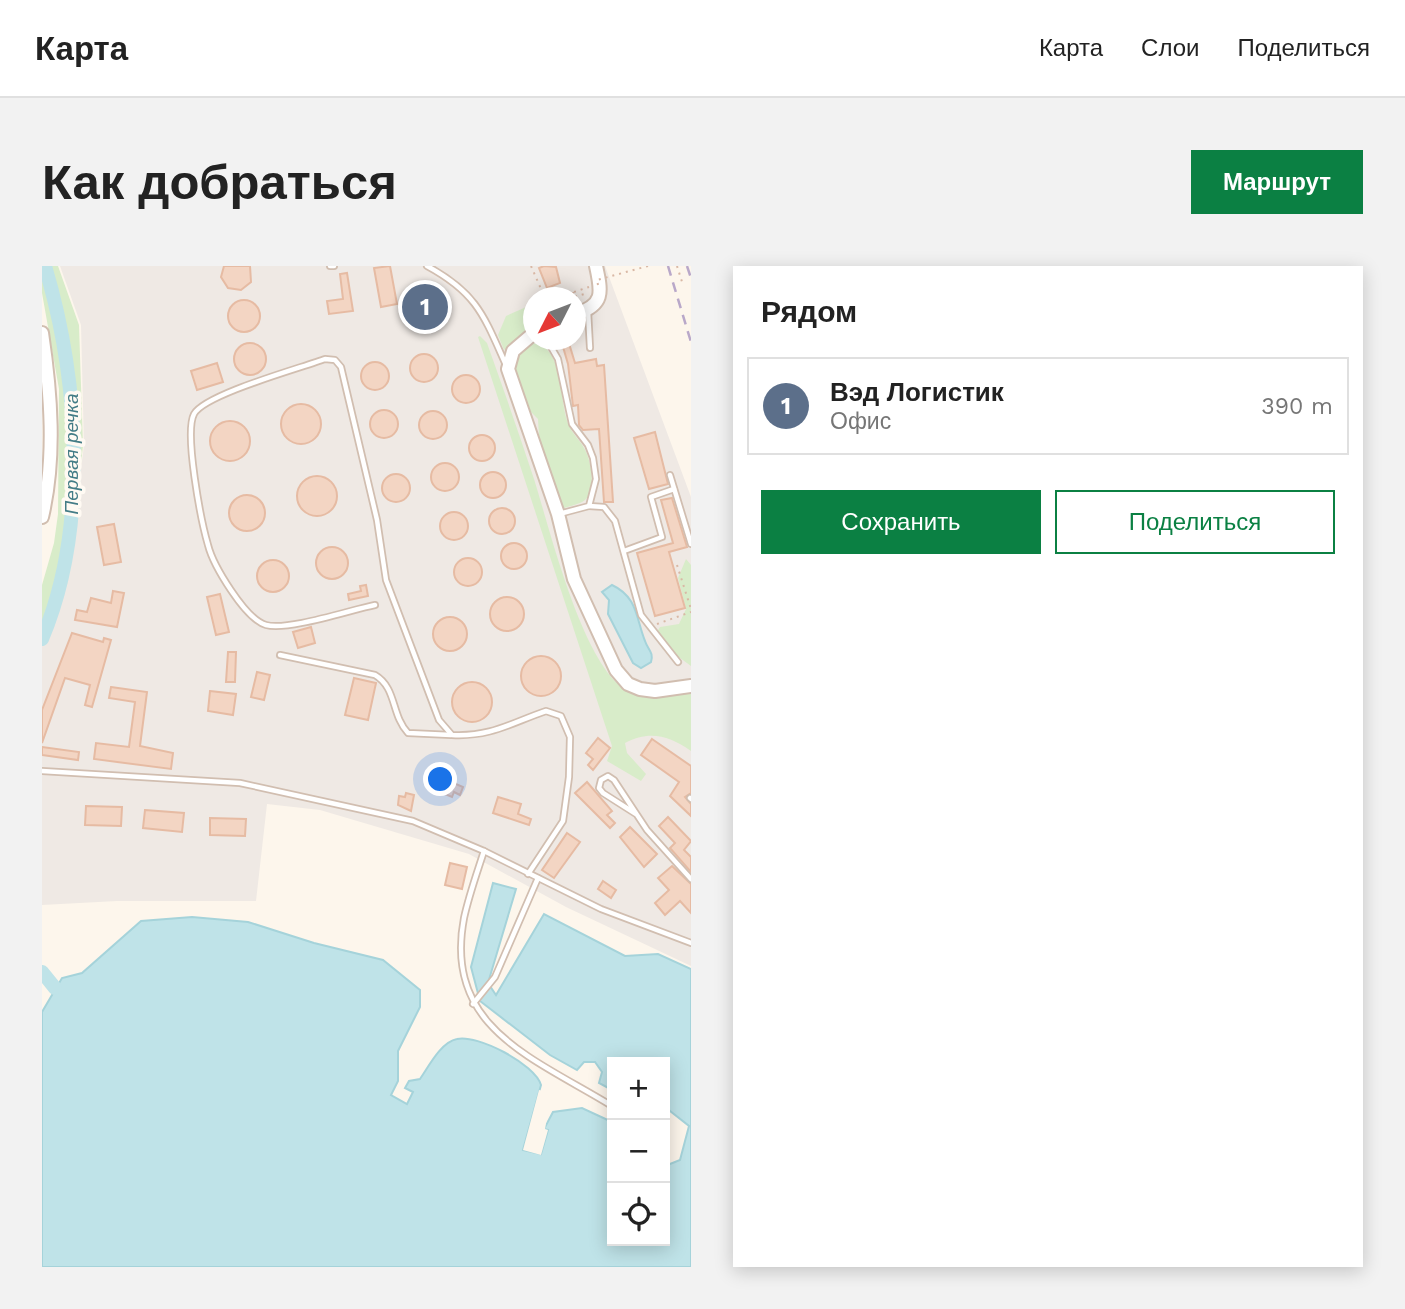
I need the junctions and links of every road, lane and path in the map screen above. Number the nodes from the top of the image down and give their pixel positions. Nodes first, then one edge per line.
1 (427, 266) edge
2 (531, 266) edge
3 (596, 266) edge
4 (648, 266) edge
5 (677, 266) edge
6 (682, 285) dead end
7 (540, 287) edge
8 (589, 292) dead end
9 (586, 311) edge
10 (586, 330) edge
11 (42, 333) edge
12 (523, 342) edge
13 (590, 348) dead end
14 (553, 350) edge
15 (508, 369) junction
16 (670, 475) dead end
17 (674, 489) junction
18 (589, 506) junction
19 (558, 514) junction
20 (42, 517) edge
21 (691, 544) edge
22 (624, 551) junction
23 (677, 565) dead end
24 (691, 594) edge
25 (687, 596) junction
26 (375, 604) dead end
27 (691, 611) edge
28 (649, 627) junction
29 (280, 655) dead end
30 (678, 662) dead end
31 (691, 685) edge
32 (452, 735) junction
33 (42, 771) edge
34 (636, 814) junction
35 (484, 850) junction
36 (528, 874) junction
37 (538, 878) junction
38 (691, 879) edge
39 (691, 943) edge
40 (473, 1004) junction
41 (607, 1103) edge

1 - 15 lane
2 - 7 path
3 - 9 street
4 - 8 path, bridge
5 - 6 path
10 - 13 lane
11 - 20 street
12 - 15 street
14 - 18 lane
15 - 19 street
16 - 17 lane
17 - 21 lane
17 - 22 lane
18 - 19 lane
18 - 22 lane
19 - 31 street
22 - 28 lane
23 - 25 path
24 - 25 path
25 - 27 path
26 - 32 lane
27 - 28 path
28 - 30 lane
29 - 32 lane
32 - 36 lane
33 - 35 lane
34 - 34 lane
34 - 38 lane
35 - 36 lane
35 - 40 lane
36 - 37 lane
37 - 39 lane
37 - 40 lane
40 - 41 lane

